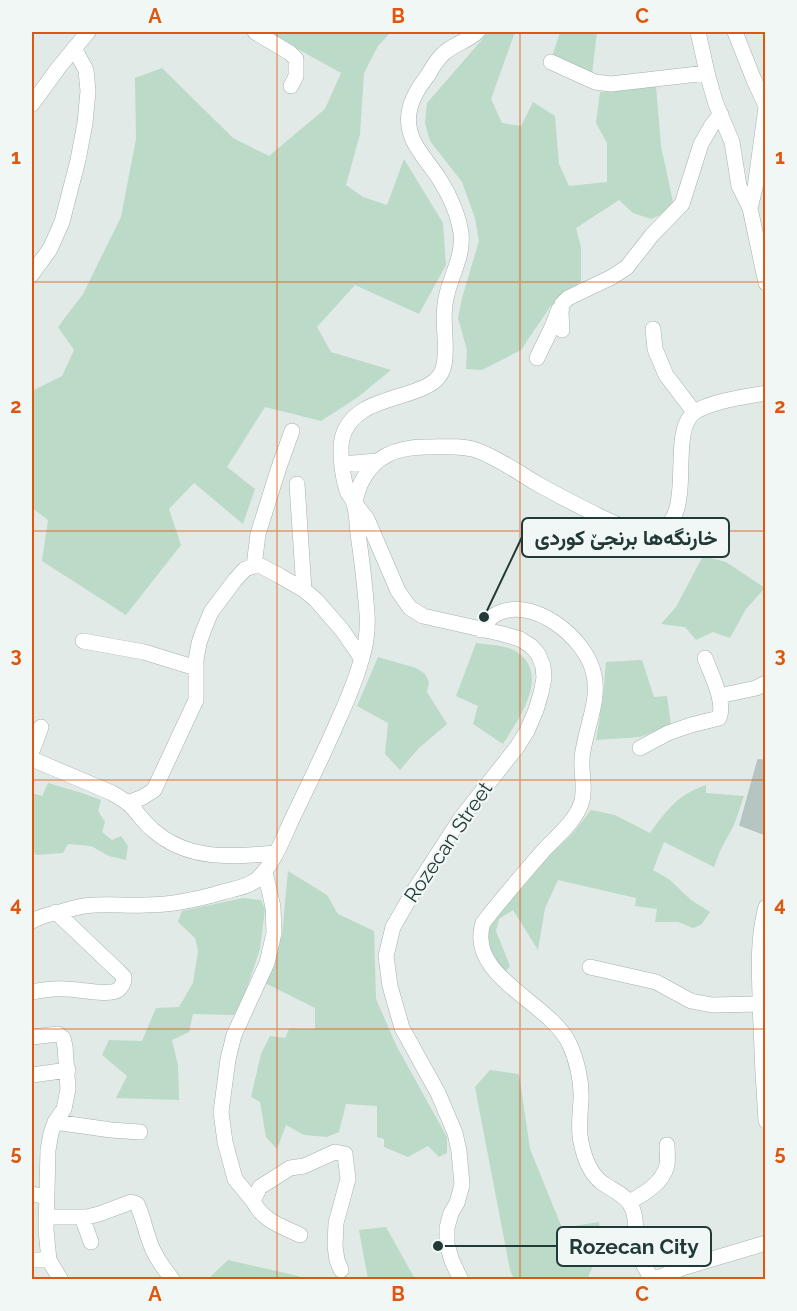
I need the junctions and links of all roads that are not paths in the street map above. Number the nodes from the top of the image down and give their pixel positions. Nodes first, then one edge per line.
1 (88, 32) edge
2 (255, 32) edge
3 (477, 32) edge
4 (698, 32) edge
5 (735, 32) edge
6 (74, 48) junction
7 (551, 62) dead end
8 (707, 73) junction
9 (291, 86) dead end
10 (32, 104) edge
11 (765, 107) edge
12 (721, 114) junction
13 (750, 208) junction
14 (32, 274) edge
15 (765, 283) edge
16 (562, 304) junction
17 (653, 329) dead end
18 (562, 330) dead end
19 (537, 358) dead end
20 (765, 393) edge
21 (694, 412) junction
22 (292, 431) dead end
23 (377, 461) junction
24 (342, 464) junction
25 (297, 484) dead end
26 (354, 503) junction
27 (254, 566) junction
28 (304, 590) junction
29 (481, 630) junction
30 (83, 641) dead end
31 (705, 658) dead end
32 (362, 659) junction
33 (196, 668) junction
34 (765, 683) edge
35 (719, 696) junction
36 (41, 727) dead end
37 (639, 748) dead end
38 (32, 751) edge
39 (32, 759) edge
40 (128, 803) junction
41 (275, 853) junction
42 (265, 872) junction
43 (765, 907) edge
44 (56, 912) junction
45 (32, 921) edge
46 (590, 967) dead end
47 (32, 992) edge
48 (760, 1004) junction
49 (32, 1037) edge
50 (68, 1070) junction
51 (32, 1075) edge
52 (764, 1090) edge
53 (765, 1120) edge
54 (56, 1122) junction
55 (140, 1132) dead end
56 (667, 1144) dead end
57 (32, 1194) edge
58 (47, 1197) junction
59 (254, 1201) junction
60 (629, 1202) junction
61 (46, 1217) junction
62 (82, 1217) junction
63 (300, 1235) dead end
64 (91, 1242) dead end
65 (765, 1243) edge
66 (32, 1260) edge
67 (49, 1260) junction
68 (341, 1270) dead end
69 (652, 1278) edge
70 (61, 1280) edge
71 (172, 1280) edge
72 (461, 1280) edge

1 - 6 street
2 - 9 street
3 - 24 street
4 - 8 street
5 - 11 street
6 - 10 street
6 - 14 street
7 - 8 street
8 - 12 street
11 - 13 street
12 - 13 street
12 - 16 street
13 - 15 street
16 - 18 street
16 - 19 street
17 - 21 street
20 - 21 street
21 - 23 street
22 - 27 street
23 - 24 street
23 - 26 street
24 - 26 street
25 - 28 street
26 - 29 street, Rozecan Street
26 - 32 street
27 - 28 street
27 - 33 street
28 - 32 street
29 - 60 street
29 - 72 street, Rozecan Street
30 - 33 street
31 - 35 street
32 - 41 street
33 - 40 street
34 - 35 street
35 - 37 street
36 - 38 street
39 - 40 street
40 - 41 street
41 - 42 street
42 - 44 street
42 - 59 street
43 - 48 street
44 - 45 street
44 - 47 street
46 - 48 street
48 - 52 street
49 - 50 street
50 - 51 street
50 - 54 street
52 - 53 street
54 - 55 street
54 - 58 street
56 - 60 street
57 - 58 street
58 - 61 street
59 - 63 street
59 - 68 street
60 - 69 street
61 - 62 street
61 - 67 street
62 - 64 street
62 - 71 street
65 - 69 street
66 - 67 street
67 - 70 street

